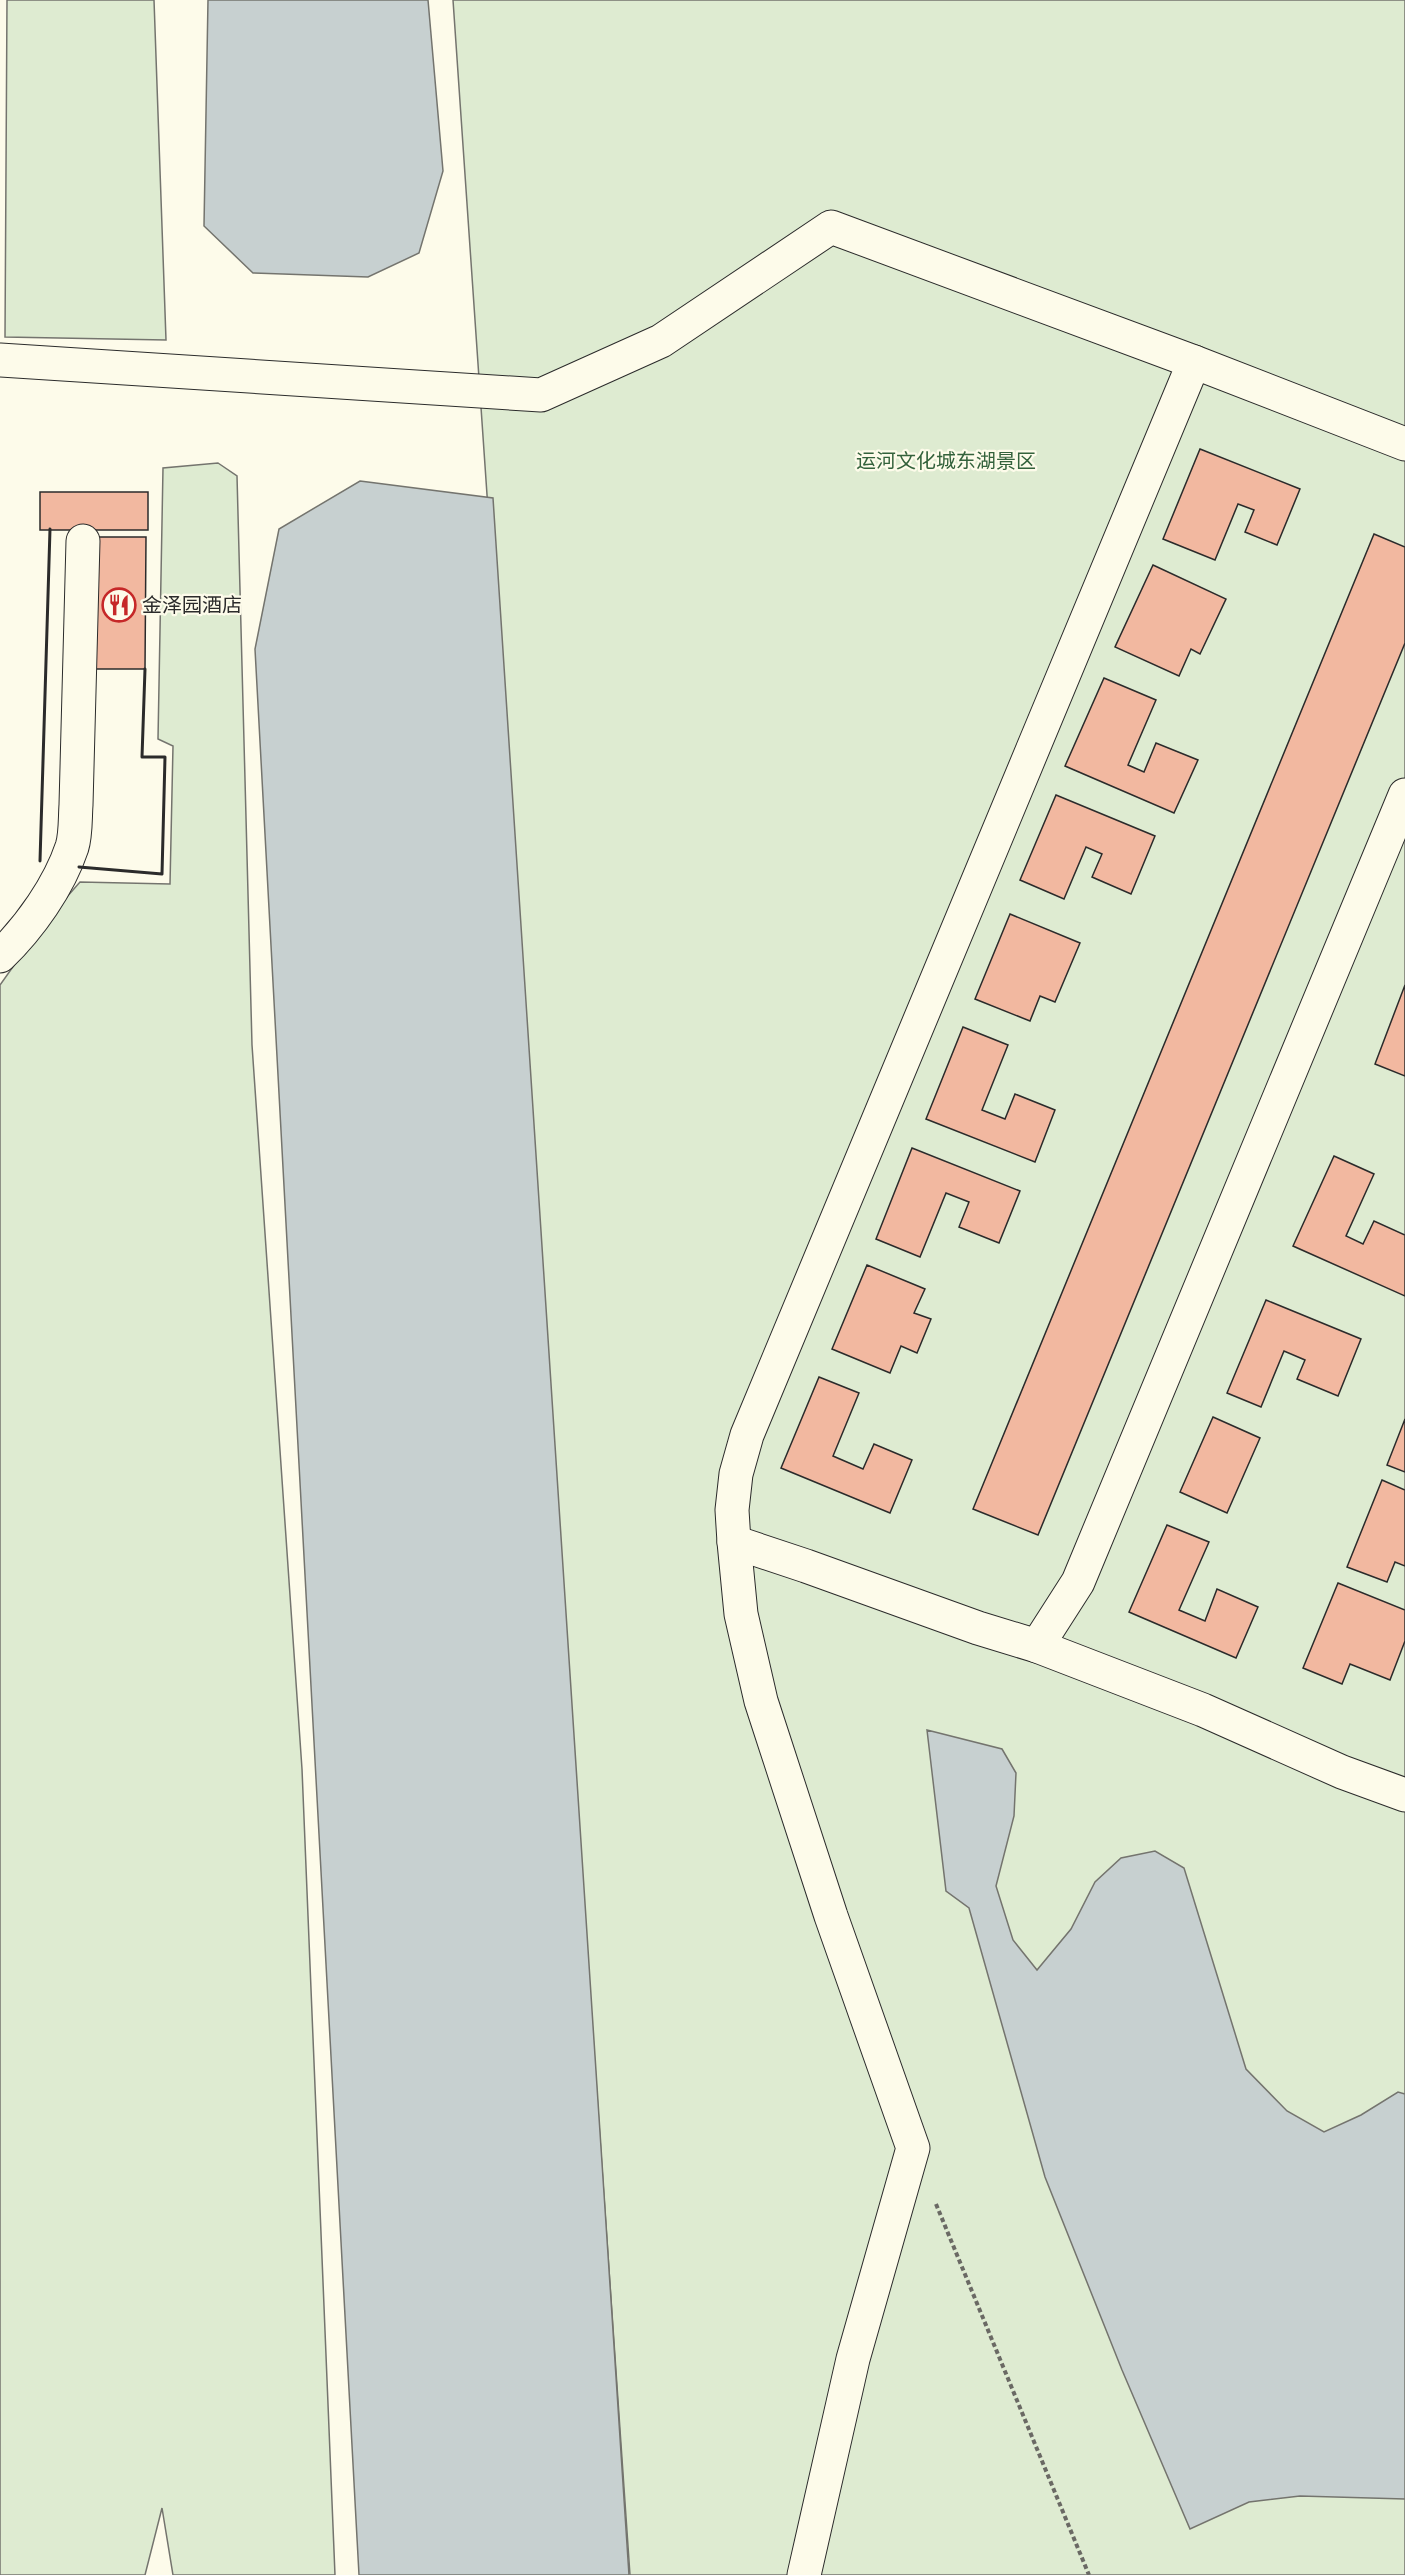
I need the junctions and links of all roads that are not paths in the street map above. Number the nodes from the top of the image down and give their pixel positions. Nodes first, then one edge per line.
1 (0, 360) edge
2 (1194, 362) junction
3 (1405, 444) edge
4 (83, 541) dead end
5 (1405, 795) edge
6 (0, 956) edge
7 (734, 1542) junction
8 (1037, 1646) junction
9 (1405, 1795) edge
10 (804, 2575) edge

1 - 2 street
2 - 3 street
2 - 7 street
4 - 6 street
5 - 8 street
7 - 8 street
7 - 10 street
8 - 9 street

